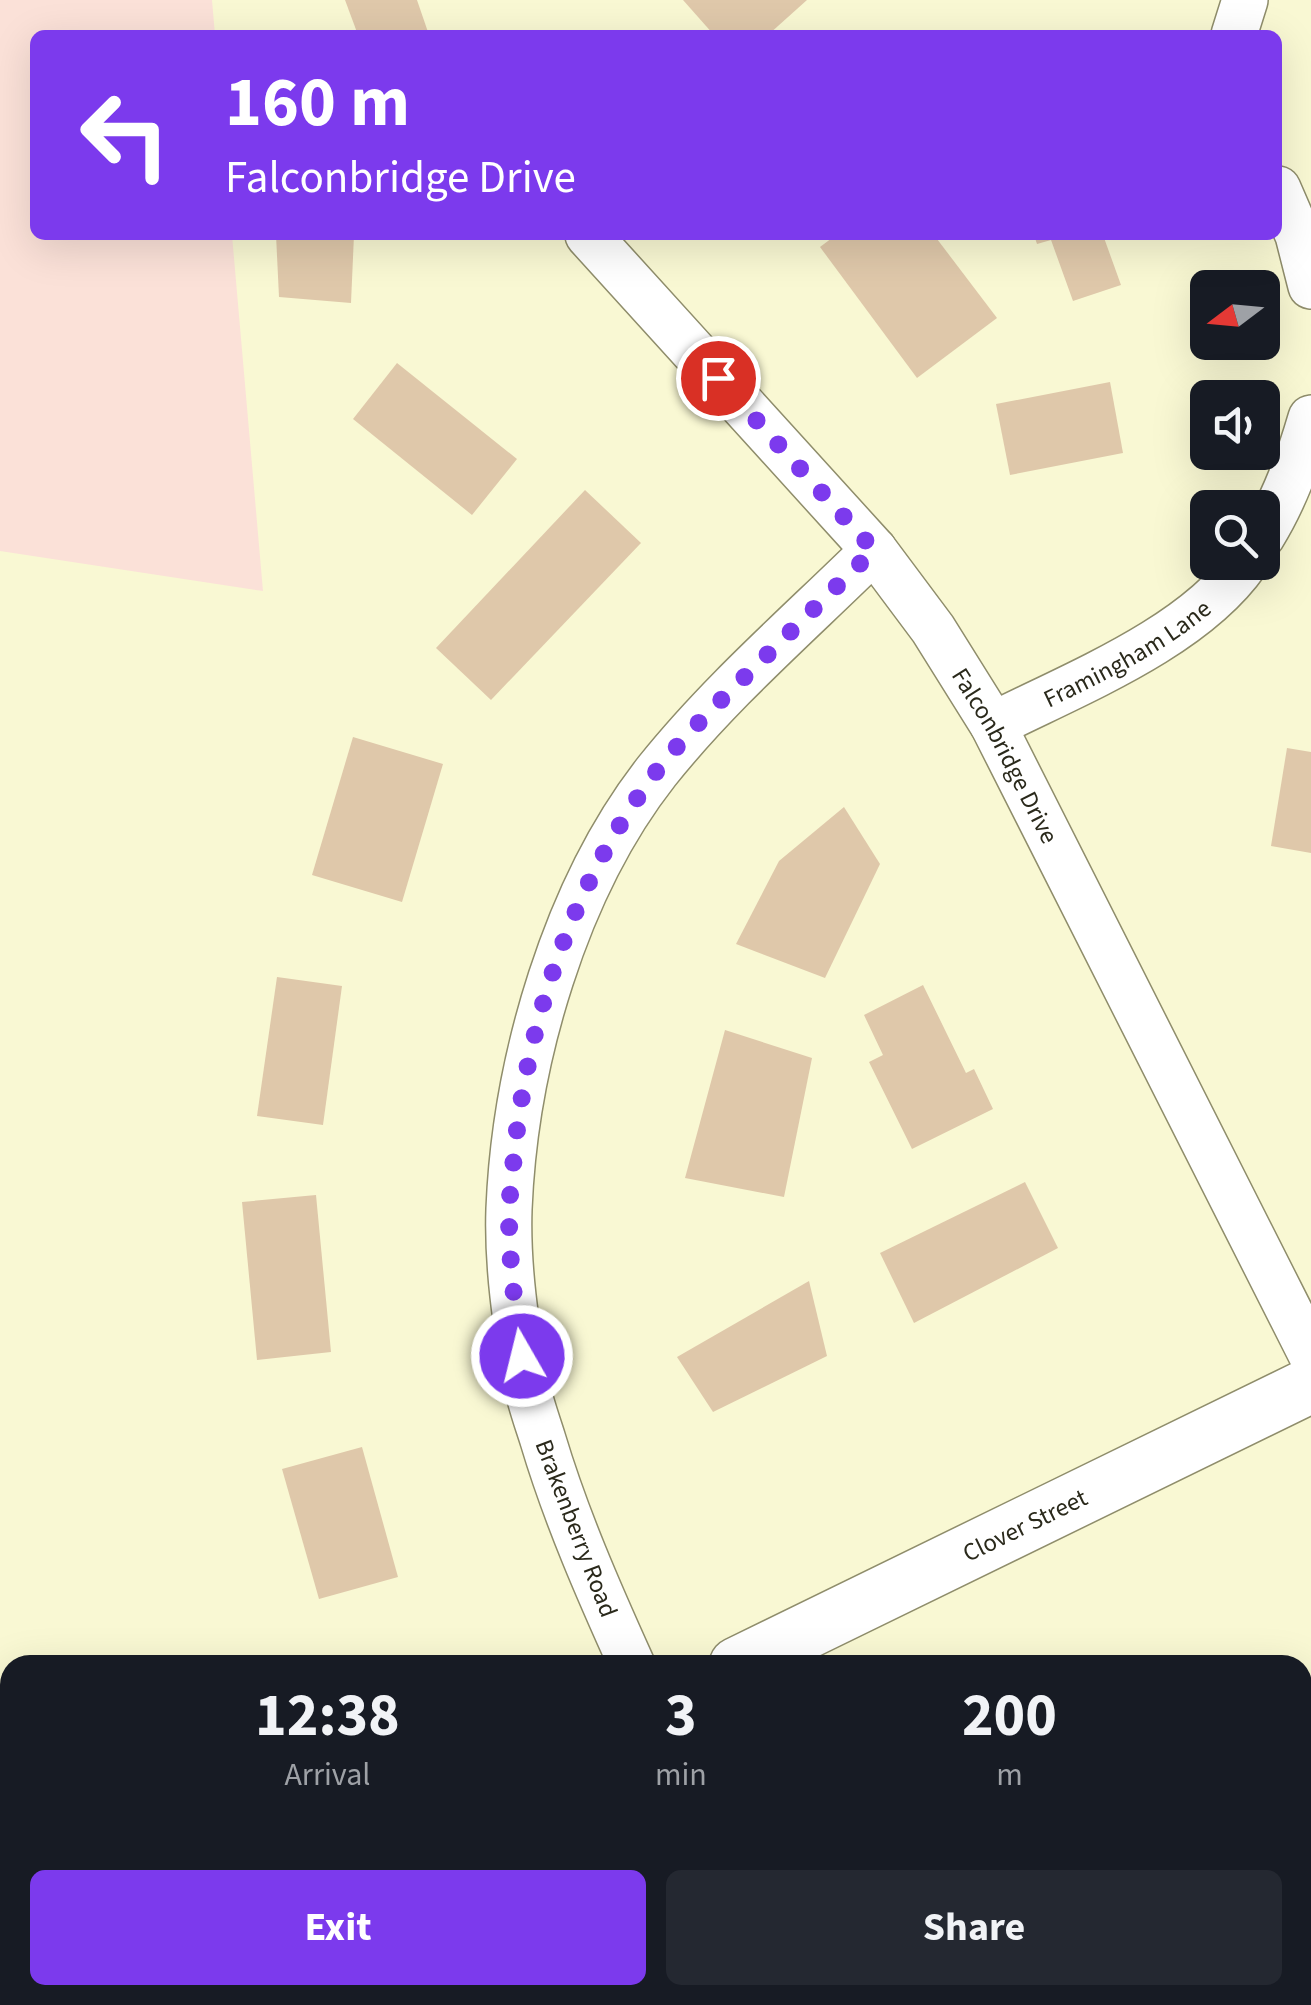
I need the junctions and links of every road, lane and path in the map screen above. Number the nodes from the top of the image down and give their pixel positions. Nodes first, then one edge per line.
1 (1244, 0) edge
2 (1235, 30) edge
3 (1282, 198) edge
4 (593, 240) edge
5 (1311, 286) edge
6 (1311, 418) edge
7 (1280, 506) edge
8 (874, 550) junction
9 (1229, 580) edge
10 (992, 726) junction
11 (1311, 1354) edge
12 (1311, 1385) edge
13 (628, 1655) edge
14 (757, 1655) edge

1 - 2 street
3 - 5 street
4 - 8 street, Falconbridge Drive
6 - 7 street
8 - 10 street, Falconbridge Drive
8 - 13 street, Brakenberry Road
9 - 10 street, Framingham Lane
10 - 11 street, Falconbridge Drive
12 - 14 main road, Clover Street

